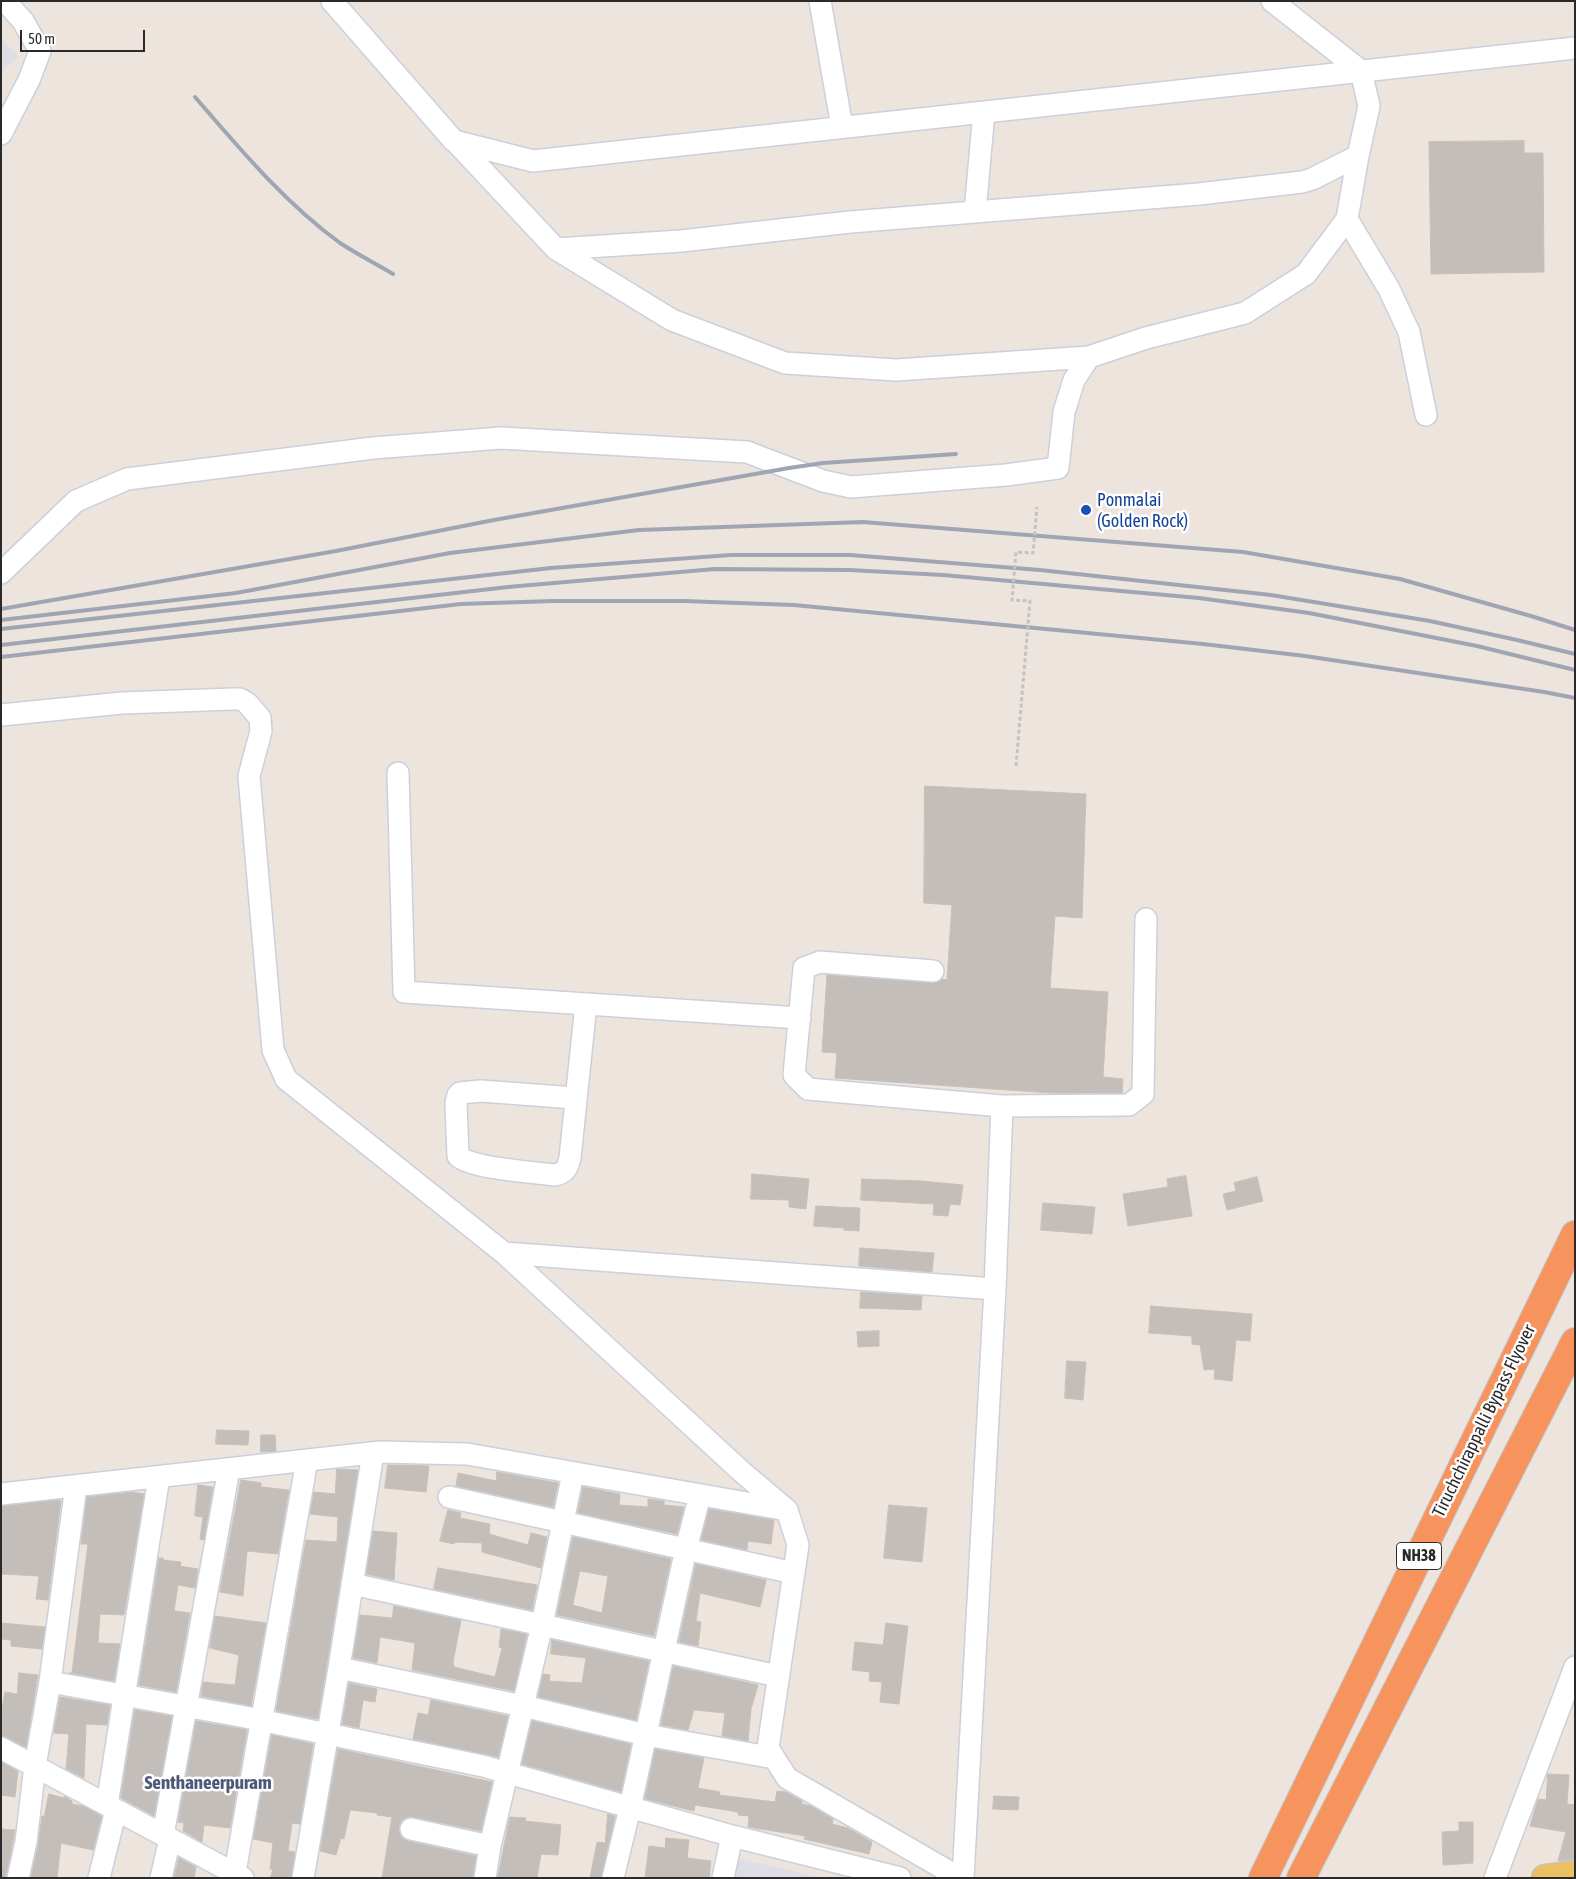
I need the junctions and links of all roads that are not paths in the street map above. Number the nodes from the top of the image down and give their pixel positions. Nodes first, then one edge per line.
1 (5, 1) edge
2 (332, 1) edge
3 (820, 1) edge
4 (1272, 1) edge
5 (1575, 48) edge
6 (1361, 71) junction
7 (984, 112) junction
8 (842, 127) junction
9 (1, 134) edge
10 (454, 141) junction
11 (1358, 156) junction
12 (975, 212) junction
13 (1347, 219) junction
14 (556, 248) junction
15 (1089, 357) junction
16 (1426, 415) dead end
17 (1, 573) edge
18 (1, 715) edge
19 (398, 773) dead end
20 (1146, 919) dead end
21 (933, 971) dead end
22 (586, 1004) junction
23 (800, 1018) junction
24 (576, 1098) junction
25 (1002, 1106) junction
26 (1575, 1235) edge
27 (504, 1254) junction
28 (995, 1289) junction
29 (1575, 1342) edge
30 (373, 1453) junction
31 (307, 1460) junction
32 (229, 1469) junction
33 (573, 1473) junction
34 (159, 1477) junction
35 (76, 1486) junction
36 (1, 1494) edge
37 (700, 1494) junction
38 (449, 1497) dead end
39 (787, 1510) junction
40 (562, 1522) junction
41 (686, 1549) junction
42 (794, 1572) junction
43 (352, 1584) junction
44 (542, 1625) junction
45 (664, 1652) junction
46 (1575, 1667) edge
47 (339, 1668) junction
48 (778, 1676) junction
49 (50, 1682) junction
50 (125, 1695) junction
51 (523, 1706) junction
52 (186, 1707) junction
53 (263, 1721) junction
54 (329, 1736) junction
55 (646, 1736) junction
56 (1, 1748) edge
57 (774, 1758) junction
58 (35, 1766) junction
59 (508, 1773) junction
60 (112, 1808) junction
61 (630, 1808) junction
62 (411, 1829) dead end
63 (732, 1836) junction
64 (167, 1837) junction
65 (490, 1846) junction
66 (1575, 1874) edge
67 (238, 1876) edge
68 (18, 1878) edge
69 (99, 1878) edge
70 (161, 1878) edge
71 (303, 1878) edge
72 (485, 1878) edge
73 (613, 1878) edge
74 (723, 1878) edge
75 (900, 1878) edge
76 (961, 1878) edge
77 (1263, 1878) edge
78 (1301, 1878) edge
79 (1495, 1878) edge
80 (1545, 1878) edge

1 - 9 street
2 - 10 street
3 - 8 street
4 - 6 street
5 - 6 street
6 - 7 street
6 - 11 street
7 - 8 street
7 - 12 street
8 - 10 street
10 - 14 street
11 - 12 street
11 - 13 street
12 - 14 street
13 - 15 street
13 - 16 street
14 - 15 street
15 - 17 street
18 - 27 street
19 - 22 street
20 - 25 street
21 - 23 street
22 - 23 street
22 - 24 street
23 - 25 street
24 - 24 street
25 - 28 street
26 - 77 highway, Tiruchchirappalli Bypass Flyover / NH38
27 - 28 street
27 - 39 street
28 - 76 street
29 - 78 highway, NH38
30 - 31 street
30 - 33 street
30 - 43 street
31 - 32 street
31 - 53 street
32 - 34 street
32 - 52 street
33 - 37 street
33 - 40 street
34 - 35 street
34 - 50 street
35 - 36 street
35 - 49 street
37 - 39 street
37 - 41 street
38 - 40 street
39 - 42 street
40 - 41 street
40 - 44 street
41 - 42 street
41 - 45 street
42 - 48 street
43 - 44 street
43 - 47 street
44 - 45 street
44 - 51 street
45 - 48 street
45 - 55 street
46 - 79 street
47 - 51 street
47 - 54 street
48 - 57 street
49 - 50 street
49 - 58 street
50 - 52 street
50 - 60 street
51 - 55 street
51 - 59 street
52 - 53 street
52 - 64 street
53 - 54 street
53 - 67 street
54 - 59 street
54 - 71 street
55 - 57 street
55 - 61 street
56 - 58 street
57 - 76 street
58 - 60 street
58 - 68 street
59 - 61 street
59 - 65 street
60 - 64 street
60 - 69 street
61 - 63 street
61 - 73 street
62 - 65 street
63 - 74 street
63 - 75 street
64 - 67 street
64 - 70 street
65 - 72 street
66 - 80 main road

